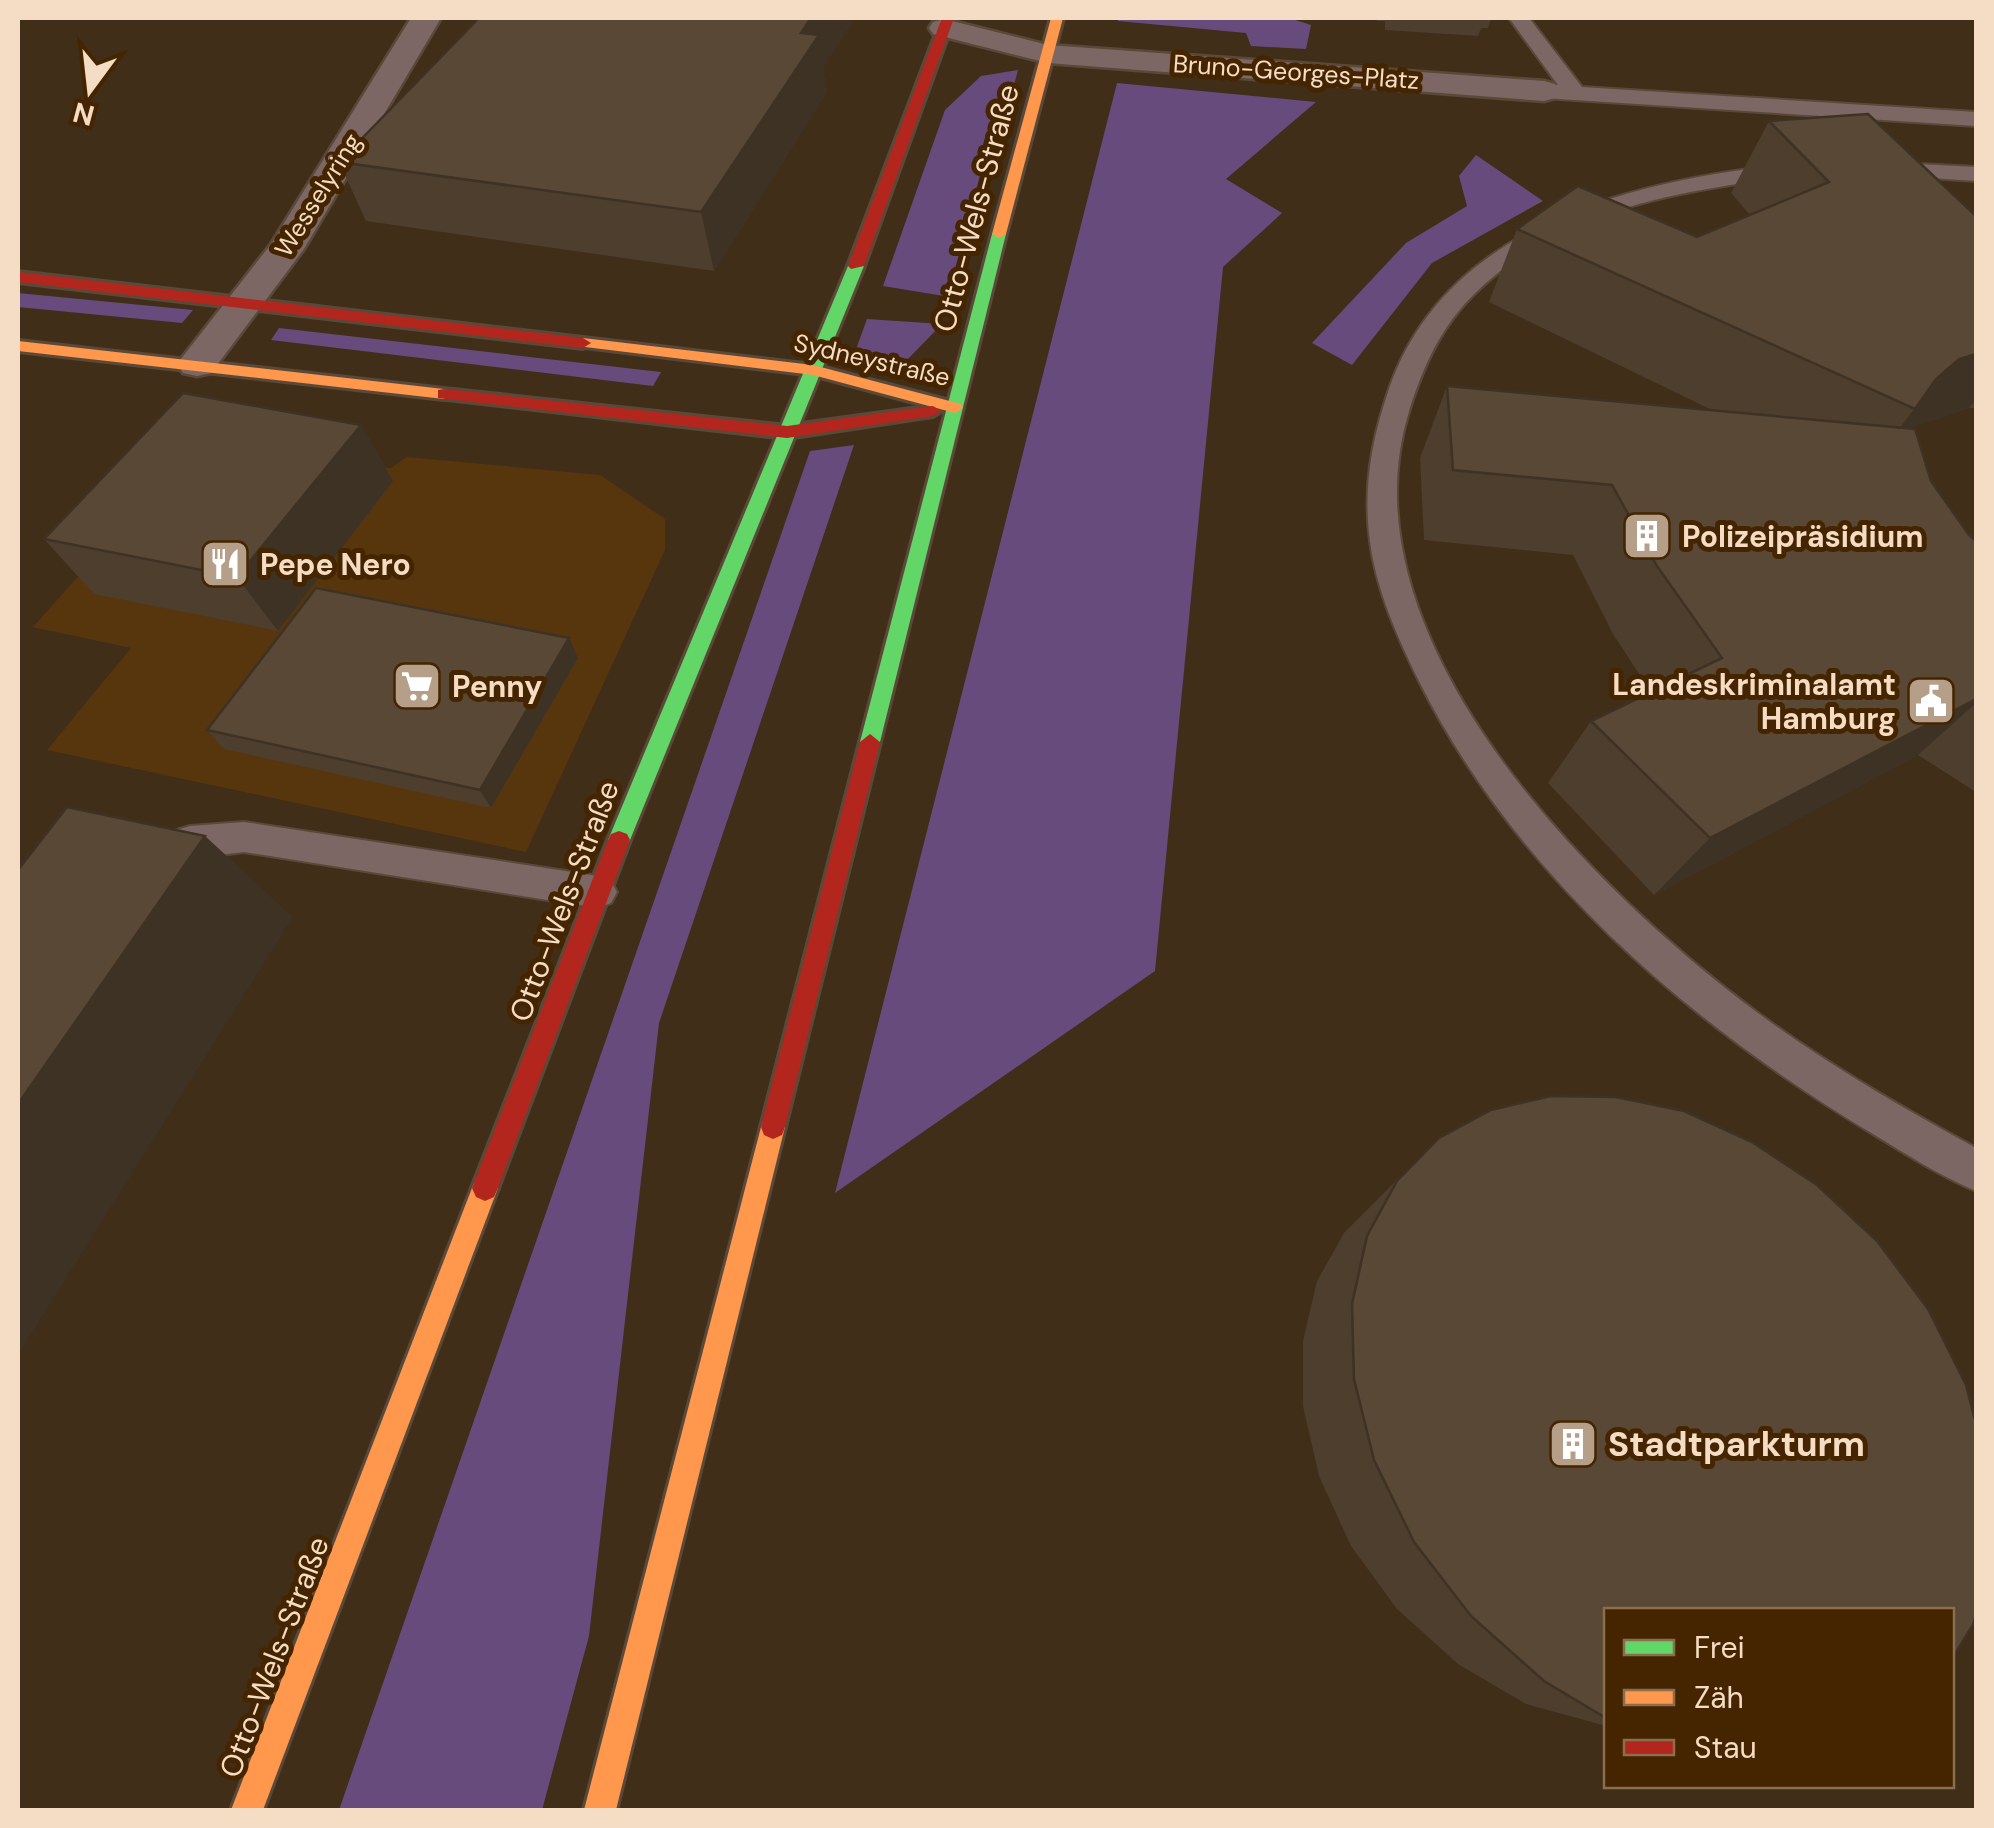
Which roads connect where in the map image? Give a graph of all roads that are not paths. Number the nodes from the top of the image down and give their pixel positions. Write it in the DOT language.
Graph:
graph roads {
  1 [pos="426,18"];
  2 [pos="1057,18"];
  3 [pos="1519,18"];
  4 [pos="946,23"];
  5 [pos="1048,54"];
  6 [pos="928,70"];
  7 [pos="1560,92"];
  8 [pos="1976,119"];
  9 [pos="1976,174"];
  10 [pos="18,277"];
  11 [pos="246,305"];
  12 [pos="18,346"];
  13 [pos="197,364"];
  14 [pos="813,370"];
  15 [pos="956,408"];
  16 [pos="787,432"];
  17 [pos="121,866"];
  18 [pos="598,892"];
  19 [pos="1976,1170"];
  20 [pos="248,1810"];
  21 [pos="600,1810"];
  1 -- 11 [label="street, Wesselyring"];
  2 -- 5 [label="main road, Otto-Wels-Straße"];
  3 -- 7 [label="lane"];
  4 -- 5 [label="street, Bruno-Georges-Platz"];
  4 -- 6 [label="main road, Otto-Wels-Straße"];
  5 -- 6 [label="street, Bruno-Georges-Platz"];
  5 -- 7 [label="street, Bruno-Georges-Platz"];
  5 -- 15 [label="main road, Otto-Wels-Straße"];
  6 -- 14 [label="main road, Otto-Wels-Straße"];
  7 -- 8 [label="lane"];
  9 -- 19 [label="lane"];
  10 -- 11 [label="main road, Sydneystraße"];
  11 -- 13 [label="street, Wesselyring"];
  11 -- 14 [label="main road, Sydneystraße"];
  12 -- 13 [label="main road, Sydneystraße"];
  13 -- 16 [label="main road, Sydneystraße"];
  14 -- 15 [label="main road, Sydneystraße"];
  14 -- 16 [label="main road, Otto-Wels-Straße"];
  15 -- 16 [label="main road, Sydneystraße"];
  15 -- 21 [label="main road, Otto-Wels-Straße"];
  16 -- 18 [label="main road, Otto-Wels-Straße"];
  17 -- 18 [label="lane"];
  18 -- 20 [label="main road, Otto-Wels-Straße"];
}
